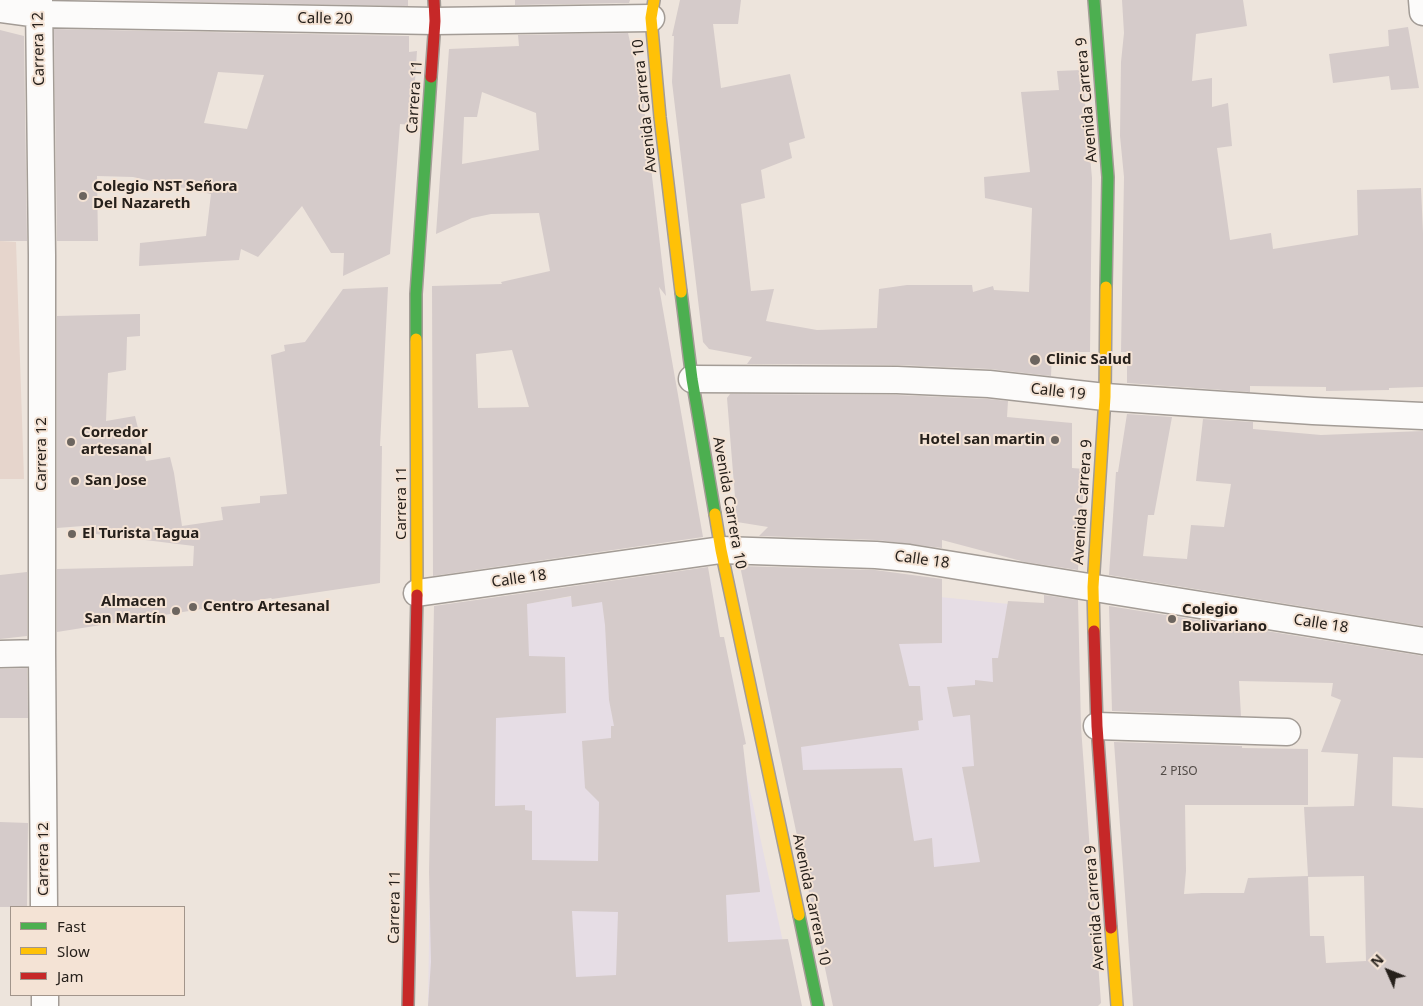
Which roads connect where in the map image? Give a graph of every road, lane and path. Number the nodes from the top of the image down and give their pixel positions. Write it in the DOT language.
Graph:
graph roads {
  1 [pos="1094,0"];
  2 [pos="1422,0"];
  3 [pos="39,7"];
  4 [pos="0,9"];
  5 [pos="652,9"];
  6 [pos="435,10"];
  7 [pos="1423,12"];
  8 [pos="692,379"];
  9 [pos="1105,397"];
  10 [pos="1423,416"];
  11 [pos="721,550"];
  12 [pos="1093,587"];
  13 [pos="417,593"];
  14 [pos="1423,641"];
  15 [pos="42,653"];
  16 [pos="0,654"];
  17 [pos="1097,726"];
  18 [pos="1287,732"];
  19 [pos="44,906"];
  20 [pos="408,1006"];
  21 [pos="818,1006"];
  22 [pos="1117,1006"];
  1 -- 9 [label="street, Avenida Carrera 9"];
  2 -- 7 [label="street"];
  3 -- 4 [label="street, Calle 20"];
  3 -- 6 [label="street, Calle 20"];
  3 -- 15 [label="street, Carrera 12"];
  5 -- 6 [label="street, Calle 20"];
  5 -- 8 [label="street, Avenida Carrera 10"];
  6 -- 13 [label="street, Carrera 11"];
  8 -- 9 [label="street, Calle 19"];
  8 -- 11 [label="street, Avenida Carrera 10"];
  9 -- 10 [label="street, Calle 19"];
  9 -- 12 [label="street, Avenida Carrera 9"];
  11 -- 12 [label="street, Calle 18"];
  11 -- 13 [label="street, Calle 18"];
  11 -- 21 [label="street, Avenida Carrera 10"];
  12 -- 14 [label="street, Calle 18"];
  12 -- 17 [label="street, Avenida Carrera 9"];
  13 -- 20 [label="street, Carrera 11"];
  15 -- 16 [label="street"];
  15 -- 19 [label="street, Carrera 12"];
  17 -- 18 [label="street"];
  17 -- 22 [label="street, Avenida Carrera 9"];
}
